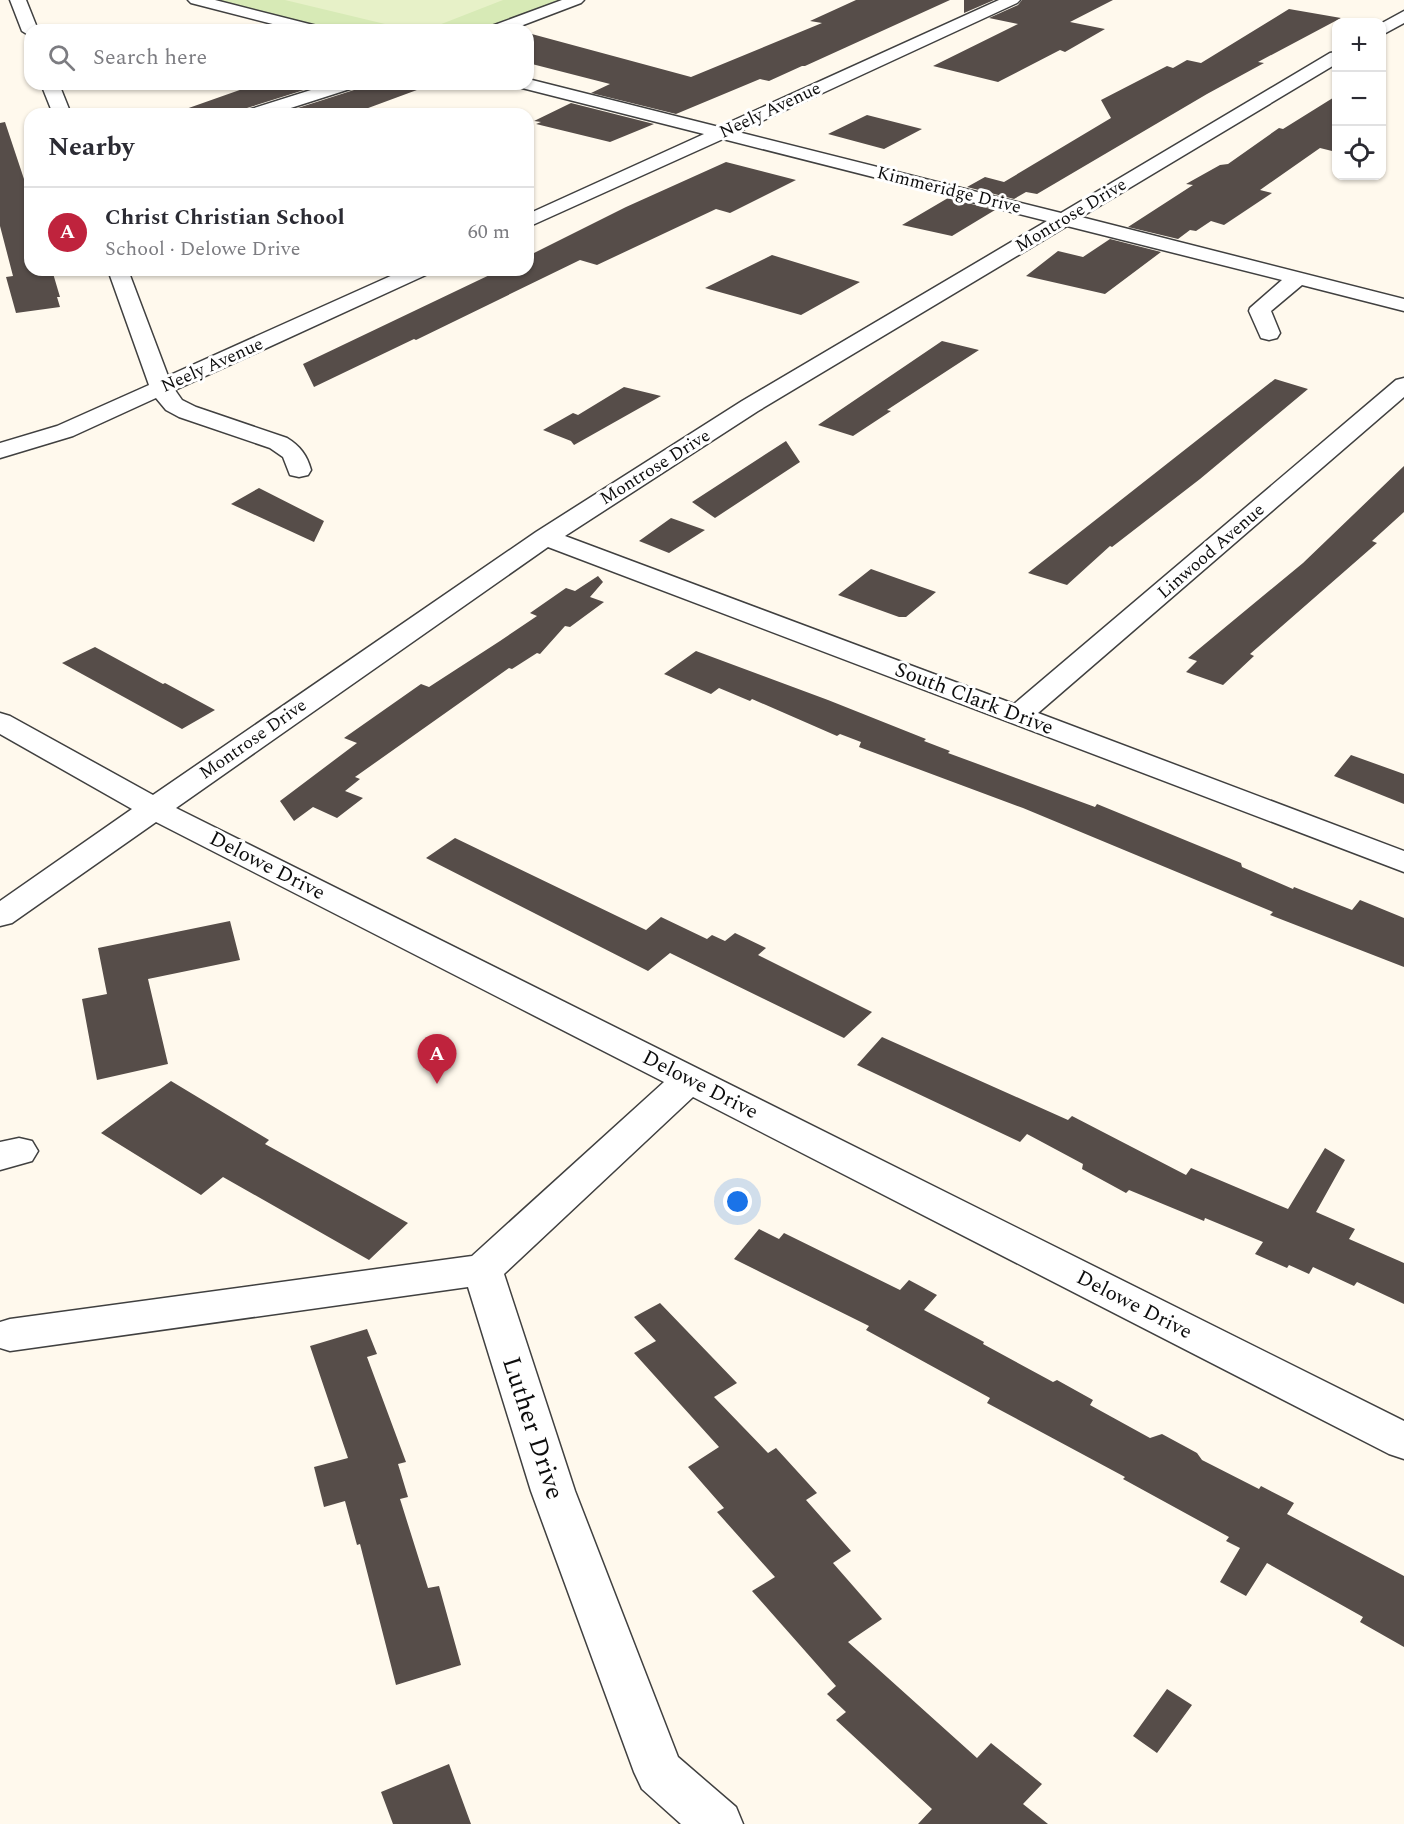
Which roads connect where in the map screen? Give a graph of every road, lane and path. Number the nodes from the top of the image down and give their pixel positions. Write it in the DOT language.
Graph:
graph roads {
  1 [pos="18,0"];
  2 [pos="196,0"];
  3 [pos="576,0"];
  4 [pos="1012,0"];
  5 [pos="1404,16"];
  6 [pos="27,24"];
  7 [pos="291,24"];
  8 [pos="511,24"];
  9 [pos="1386,27"];
  10 [pos="1332,59"];
  11 [pos="534,86"];
  12 [pos="52,90"];
  13 [pos="328,90"];
  14 [pos="60,108"];
  15 [pos="273,108"];
  16 [pos="722,133"];
  17 [pos="534,218"];
  18 [pos="1065,219"];
  19 [pos="120,276"];
  20 [pos="408,276"];
  21 [pos="1298,278"];
  22 [pos="1404,305"];
  23 [pos="1269,333"];
  24 [pos="1404,385"];
  25 [pos="161,389"];
  26 [pos="0,451"];
  27 [pos="299,470"];
  28 [pos="545,537"];
  29 [pos="1018,716"];
  30 [pos="0,723"];
  31 [pos="154,808"];
  32 [pos="1404,862"];
  33 [pos="0,916"];
  34 [pos="689,1080"];
  35 [pos="483,1270"];
  36 [pos="10,1335"];
  37 [pos="1404,1441"];
  38 [pos="718,1824"];
  1 -- 6 [label="street"];
  2 -- 7 [label="street"];
  3 -- 8 [label="street"];
  4 -- 16 [label="street, Neely Avenue"];
  5 -- 9 [label="street"];
  10 -- 18 [label="street, Montrose Drive"];
  11 -- 16 [label="street, Kimmeridge Drive"];
  12 -- 14 [label="street"];
  13 -- 15 [label="street"];
  16 -- 17 [label="street, Neely Avenue"];
  16 -- 18 [label="street, Kimmeridge Drive"];
  18 -- 21 [label="street, Kimmeridge Drive"];
  18 -- 28 [label="street, Montrose Drive"];
  19 -- 25 [label="street"];
  20 -- 25 [label="street, Neely Avenue"];
  21 -- 22 [label="street, Kimmeridge Drive"];
  21 -- 23 [label="street"];
  24 -- 29 [label="street, Linwood Avenue"];
  25 -- 26 [label="street, Neely Avenue"];
  25 -- 27 [label="street"];
  28 -- 29 [label="street, South Clark Drive"];
  28 -- 31 [label="street, Montrose Drive"];
  29 -- 32 [label="street, South Clark Drive"];
  30 -- 31 [label="street, Delowe Drive"];
  31 -- 33 [label="street, Montrose Drive"];
  31 -- 34 [label="street, Delowe Drive"];
  34 -- 35 [label="street"];
  34 -- 37 [label="street, Delowe Drive"];
  35 -- 36 [label="street"];
  35 -- 38 [label="street, Luther Drive"];
}
